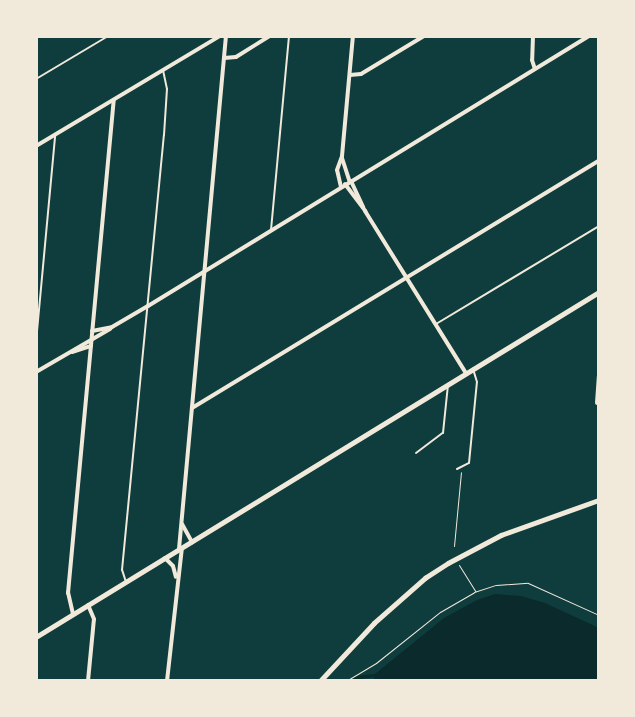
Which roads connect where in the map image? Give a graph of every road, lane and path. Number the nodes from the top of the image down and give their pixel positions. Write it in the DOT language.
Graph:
graph roads {
  1 [pos="108,36"];
  2 [pos="220,36"];
  3 [pos="226,36"];
  4 [pos="270,36"];
  5 [pos="290,36"];
  6 [pos="353,36"];
  7 [pos="424,36"];
  8 [pos="534,36"];
  9 [pos="589,36"];
  10 [pos="224,58"];
  11 [pos="163,69"];
  12 [pos="536,69"];
  13 [pos="350,75"];
  14 [pos="36,80"];
  15 [pos="114,100"];
  16 [pos="55,134"];
  17 [pos="36,146"];
  18 [pos="342,154"];
  19 [pos="599,161"];
  20 [pos="350,181"];
  21 [pos="343,186"];
  22 [pos="365,211"];
  23 [pos="599,226"];
  24 [pos="271,230"];
  25 [pos="205,271"];
  26 [pos="407,278"];
  27 [pos="599,292"];
  28 [pos="148,306"];
  29 [pos="436,324"];
  30 [pos="112,328"];
  31 [pos="92,331"];
  32 [pos="91,340"];
  33 [pos="36,342"];
  34 [pos="90,346"];
  35 [pos="70,352"];
  36 [pos="473,369"];
  37 [pos="36,372"];
  38 [pos="466,373"];
  39 [pos="599,376"];
  40 [pos="448,385"];
  41 [pos="597,402"];
  42 [pos="192,408"];
  43 [pos="416,453"];
  44 [pos="462,467"];
  45 [pos="457,469"];
  46 [pos="599,500"];
  47 [pos="182,524"];
  48 [pos="192,542"];
  49 [pos="454,546"];
  50 [pos="180,549"];
  51 [pos="165,558"];
  52 [pos="458,564"];
  53 [pos="176,581"];
  54 [pos="126,582"];
  55 [pos="475,591"];
  56 [pos="88,605"];
  57 [pos="73,614"];
  58 [pos="599,615"];
  59 [pos="36,637"];
  60 [pos="88,681"];
  61 [pos="167,681"];
  62 [pos="320,681"];
  63 [pos="346,681"];
  1 -- 14 [label="lane"];
  2 -- 11 [label="street"];
  3 -- 10 [label="street"];
  4 -- 10 [label="street"];
  5 -- 24 [label="lane"];
  6 -- 13 [label="street"];
  7 -- 13 [label="street"];
  8 -- 12 [label="street"];
  9 -- 12 [label="street"];
  10 -- 25 [label="street"];
  11 -- 15 [label="street"];
  11 -- 28 [label="lane"];
  12 -- 20 [label="street"];
  13 -- 18 [label="street"];
  15 -- 16 [label="street"];
  15 -- 31 [label="street"];
  16 -- 17 [label="street"];
  16 -- 33 [label="lane"];
  18 -- 20 [label="street"];
  18 -- 21 [label="street"];
  19 -- 26 [label="street"];
  20 -- 21 [label="street"];
  20 -- 22 [label="street"];
  21 -- 22 [label="street"];
  21 -- 24 [label="street"];
  22 -- 26 [label="street"];
  23 -- 29 [label="lane"];
  24 -- 25 [label="street"];
  25 -- 28 [label="street"];
  25 -- 42 [label="street"];
  26 -- 29 [label="street"];
  26 -- 42 [label="street"];
  27 -- 36 [label="street"];
  28 -- 30 [label="street"];
  28 -- 54 [label="lane"];
  29 -- 38 [label="street"];
  30 -- 31 [label="street"];
  30 -- 32 [label="street"];
  31 -- 32 [label="street"];
  32 -- 34 [label="street"];
  32 -- 35 [label="street"];
  34 -- 35 [label="street"];
  34 -- 57 [label="street"];
  35 -- 37 [label="street"];
  36 -- 38 [label="street"];
  36 -- 44 [label="lane"];
  38 -- 40 [label="street"];
  39 -- 41 [label="street"];
  40 -- 43 [label="lane"];
  40 -- 48 [label="street"];
  42 -- 47 [label="street"];
  44 -- 45 [label="lane"];
  44 -- 49 [label="path"];
  46 -- 62 [label="street"];
  47 -- 48 [label="street"];
  47 -- 50 [label="street"];
  48 -- 50 [label="street"];
  50 -- 51 [label="street"];
  50 -- 53 [label="street"];
  51 -- 53 [label="street"];
  51 -- 54 [label="street"];
  52 -- 55 [label="path"];
  53 -- 61 [label="street"];
  54 -- 56 [label="street"];
  55 -- 58 [label="path"];
  55 -- 63 [label="path"];
  56 -- 57 [label="street"];
  56 -- 60 [label="street"];
  57 -- 59 [label="street"];
}
